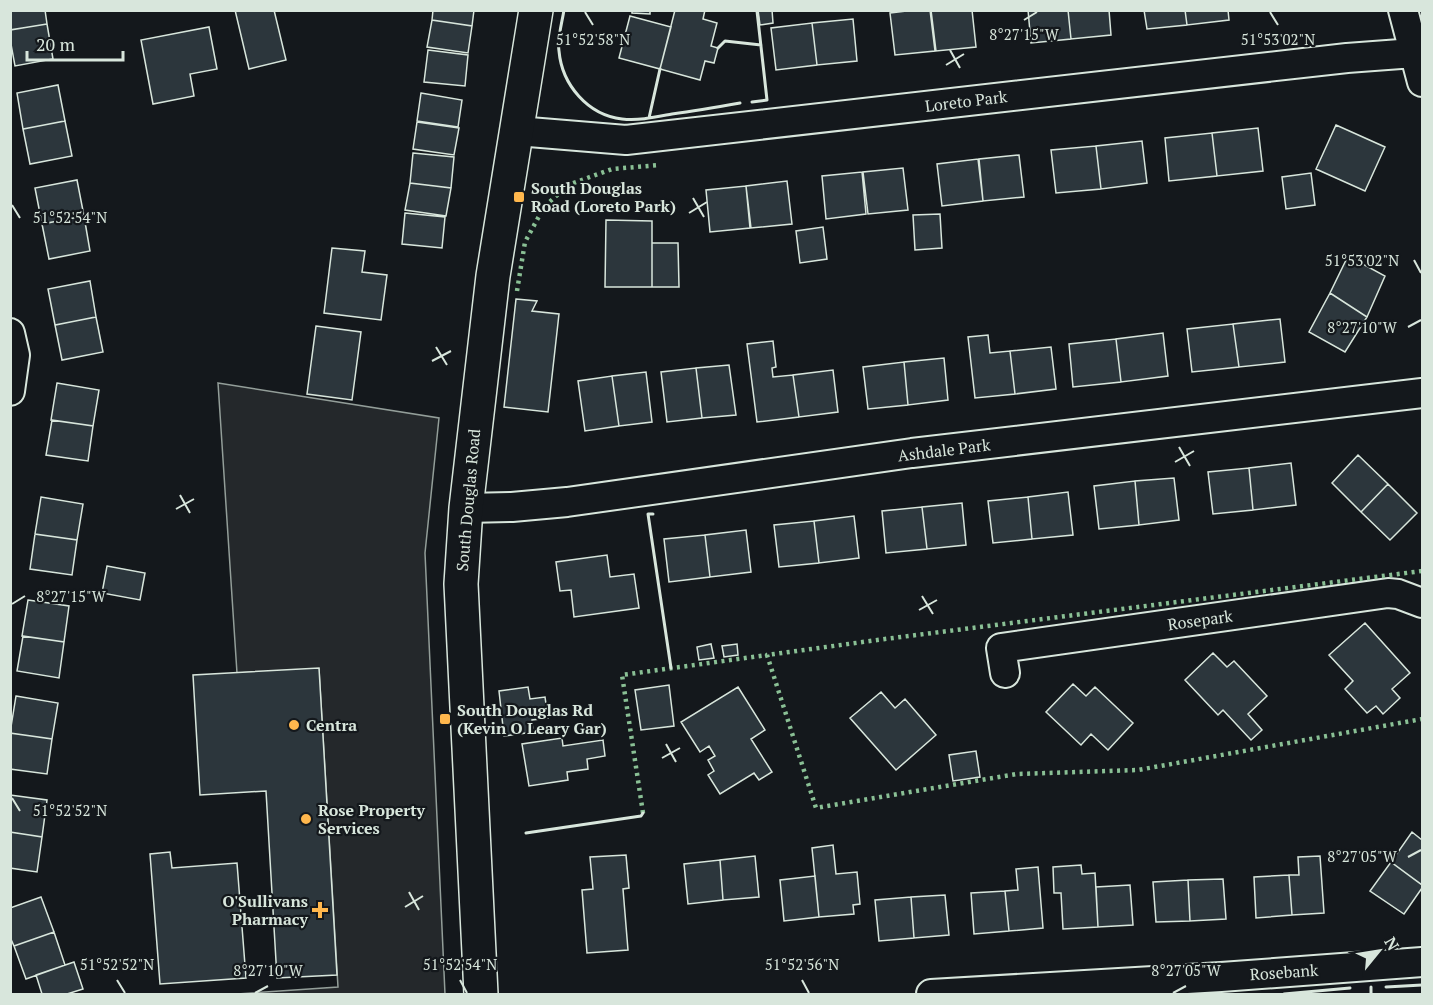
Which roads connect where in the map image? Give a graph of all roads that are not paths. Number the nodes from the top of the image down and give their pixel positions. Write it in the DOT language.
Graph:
graph roads {
  1 [pos="536,10"];
  2 [pos="1402,10"];
  3 [pos="1414,53"];
  4 [pos="1422,82"];
  5 [pos="517,131"];
  6 [pos="10,333"];
  7 [pos="10,391"];
  8 [pos="1422,393"];
  9 [pos="465,508"];
  10 [pos="1422,603"];
  11 [pos="1005,673"];
  12 [pos="1422,962"];
  13 [pos="481,994"];
  14 [pos="931,994"];
  1 -- 5 [label="main road, South Douglas Road"];
  2 -- 3 [label="street"];
  3 -- 4 [label="street"];
  3 -- 5 [label="street, Loreto Park"];
  5 -- 9 [label="main road, South Douglas Road"];
  6 -- 7 [label="street"];
  8 -- 9 [label="street, Ashdale Park"];
  9 -- 13 [label="main road, South Douglas Road"];
  10 -- 11 [label="street, Rosepark"];
  12 -- 14 [label="street, Rosebank"];
}
